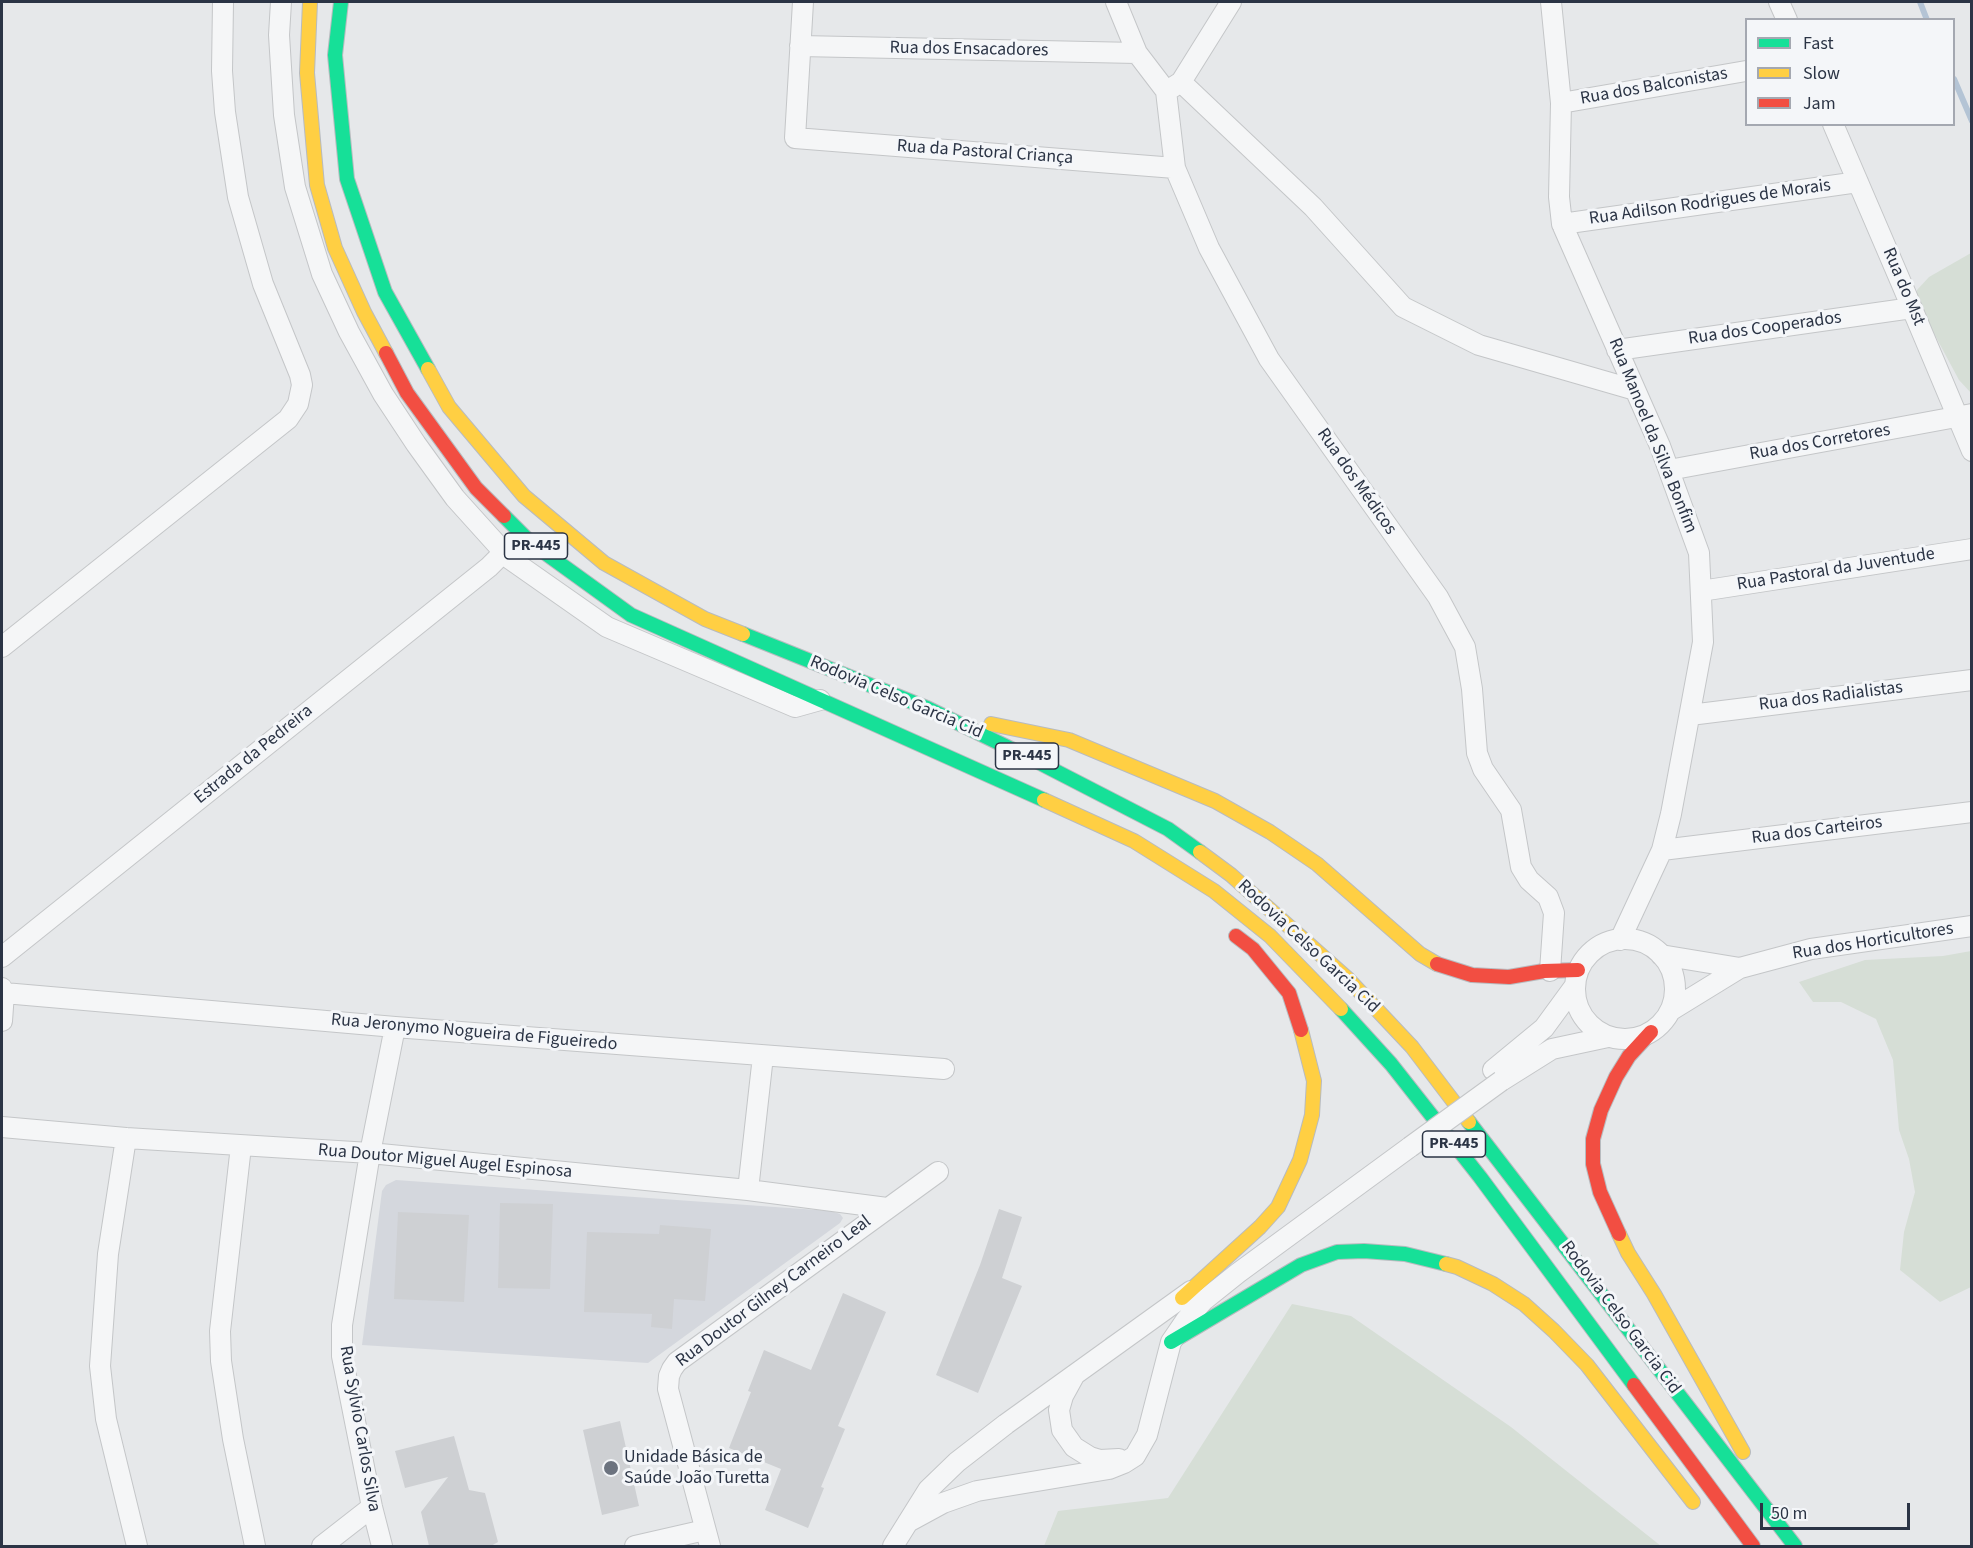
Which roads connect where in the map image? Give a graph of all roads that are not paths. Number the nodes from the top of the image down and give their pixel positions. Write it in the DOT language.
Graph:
graph roads {
  1 [pos="223,2"];
  2 [pos="282,2"];
  3 [pos="310,2"];
  4 [pos="341,2"];
  5 [pos="803,2"];
  6 [pos="1116,2"];
  7 [pos="1231,2"];
  8 [pos="1551,2"];
  9 [pos="1779,2"];
  10 [pos="1785,18"];
  11 [pos="800,46"];
  12 [pos="1137,53"];
  13 [pos="1745,71"];
  14 [pos="1174,87"];
  15 [pos="1561,102"];
  16 [pos="1834,126"];
  17 [pos="1175,168"];
  18 [pos="1858,182"];
  19 [pos="1562,224"];
  20 [pos="1912,308"];
  21 [pos="1617,350"];
  22 [pos="1635,390"];
  23 [pos="1967,414"];
  24 [pos="1971,451"];
  25 [pos="1669,470"];
  26 [pos="1971,549"];
  27 [pos="504,552"];
  28 [pos="1701,591"];
  29 [pos="2,647"];
  30 [pos="1971,680"];
  31 [pos="820,700"];
  32 [pos="927,708"];
  33 [pos="1690,715"];
  34 [pos="1971,812"];
  35 [pos="1083,817"];
  36 [pos="1662,850"];
  37 [pos="1146,865"];
  38 [pos="1971,926"];
  39 [pos="1226,927"];
  40 [pos="1620,940"];
  41 [pos="1661,955"];
  42 [pos="2,957"];
  43 [pos="1740,968"];
  44 [pos="1550,971"];
  45 [pos="1576,979"];
  46 [pos="3,990"];
  47 [pos="1670,1011"];
  48 [pos="2,1021"];
  49 [pos="395,1027"];
  50 [pos="1651,1032"];
  51 [pos="1608,1037"];
  52 [pos="763,1056"];
  53 [pos="944,1069"];
  54 [pos="1497,1076"];
  55 [pos="2,1127"];
  56 [pos="126,1138"];
  57 [pos="1406,1142"];
  58 [pos="241,1146"];
  59 [pos="370,1153"];
  60 [pos="938,1172"];
  61 [pos="748,1190"];
  62 [pos="887,1208"];
  63 [pos="1182,1298"];
  64 [pos="1171,1342"];
  65 [pos="1075,1374"];
  66 [pos="1135,1456"];
  67 [pos="372,1507"];
  68 [pos="1702,1513"];
  69 [pos="908,1522"];
  70 [pos="708,1538"];
  71 [pos="1792,1542"];
  72 [pos="137,1546"];
  73 [pos="255,1546"];
  74 [pos="322,1546"];
  75 [pos="382,1546"];
  76 [pos="635,1546"];
  77 [pos="893,1546"];
  78 [pos="1753,1546"];
  1 -- 29 [label="street"];
  2 -- 27 [label="street"];
  3 -- 31 [label="highway, Rodovia Celso Garcia Cid / PR-445"];
  4 -- 32 [label="highway, Rodovia Celso Garcia Cid / PR-445"];
  5 -- 11 [label="street"];
  6 -- 12 [label="street"];
  7 -- 14 [label="street"];
  8 -- 15 [label="street, Rua Manoel da Silva Bonfim"];
  9 -- 10 [label="street"];
  11 -- 12 [label="street, Rua dos Ensacadores"];
  11 -- 17 [label="street, Rua da Pastoral Criança"];
  12 -- 14 [label="street"];
  13 -- 15 [label="street, Rua dos Balconistas"];
  14 -- 17 [label="street, Rua dos Médicos"];
  14 -- 22 [label="street"];
  15 -- 19 [label="street, Rua Manoel da Silva Bonfim"];
  16 -- 18 [label="street, Rua do Mst"];
  17 -- 44 [label="street, Rua dos Médicos"];
  18 -- 19 [label="street, Rua Adilson Rodrigues de Morais"];
  18 -- 20 [label="street, Rua do Mst"];
  19 -- 21 [label="street, Rua Manoel da Silva Bonfim"];
  20 -- 21 [label="street, Rua dos Cooperados"];
  20 -- 23 [label="street, Rua do Mst"];
  21 -- 22 [label="street, Rua Manoel da Silva Bonfim"];
  22 -- 25 [label="street, Rua Manoel da Silva Bonfim"];
  23 -- 24 [label="street, Rua do Mst"];
  23 -- 25 [label="street, Rua dos Corretores"];
  25 -- 28 [label="street, Rua Manoel da Silva Bonfim"];
  26 -- 28 [label="street, Rua Pastoral da Juventude"];
  27 -- 31 [label="street"];
  27 -- 42 [label="street, Estrada da Pedreira"];
  28 -- 33 [label="street, Rua Manoel da Silva Bonfim"];
  30 -- 33 [label="street, Rua dos Radialistas"];
  31 -- 35 [label="highway, Rodovia Celso Garcia Cid / PR-445"];
  32 -- 44 [label="highway"];
  32 -- 71 [label="highway, Rodovia Celso Garcia Cid / PR-445"];
  33 -- 36 [label="street, Rua Manoel da Silva Bonfim"];
  34 -- 36 [label="street, Rua dos Carteiros"];
  35 -- 37 [label="highway"];
  35 -- 78 [label="highway, Rodovia Celso Garcia Cid / PR-445"];
  36 -- 40 [label="street, Rua Manoel da Silva Bonfim"];
  38 -- 43 [label="street, Rua dos Horticultores"];
  39 -- 63 [label="highway"];
  40 -- 41 [label="street"];
  40 -- 45 [label="street"];
  41 -- 43 [label="street, Rua dos Horticultores"];
  41 -- 47 [label="street"];
  43 -- 47 [label="street, Rua dos Horticultores"];
  44 -- 45 [label="highway"];
  45 -- 51 [label="street"];
  45 -- 54 [label="street"];
  46 -- 48 [label="street"];
  46 -- 49 [label="street, Rua Jeronymo Nogueira de Figueiredo"];
  47 -- 50 [label="street"];
  49 -- 52 [label="street, Rua Jeronymo Nogueira de Figueiredo"];
  49 -- 59 [label="street, Rua Sylvio Carlos Silva"];
  50 -- 51 [label="street"];
  50 -- 71 [label="highway"];
  51 -- 54 [label="street"];
  52 -- 53 [label="street, Rua Jeronymo Nogueira de Figueiredo"];
  52 -- 61 [label="street"];
  54 -- 57 [label="street"];
  55 -- 56 [label="street, Rua Doutor Miguel Augel Espinosa"];
  56 -- 58 [label="street, Rua Doutor Miguel Augel Espinosa"];
  56 -- 72 [label="street"];
  57 -- 63 [label="street"];
  57 -- 64 [label="street"];
  58 -- 59 [label="street, Rua Doutor Miguel Augel Espinosa"];
  58 -- 73 [label="street"];
  59 -- 61 [label="street, Rua Doutor Miguel Augel Espinosa"];
  59 -- 67 [label="street, Rua Sylvio Carlos Silva"];
  60 -- 62 [label="street, Rua Doutor Gilney Carneiro Leal"];
  61 -- 62 [label="street, Rua Doutor Miguel Augel Espinosa"];
  62 -- 70 [label="street, Rua Doutor Gilney Carneiro Leal"];
  63 -- 65 [label="street"];
  64 -- 66 [label="street"];
  64 -- 68 [label="highway"];
  65 -- 66 [label="street"];
  65 -- 69 [label="street"];
  66 -- 69 [label="street"];
  67 -- 74 [label="street"];
  67 -- 75 [label="street, Rua Sylvio Carlos Silva"];
  69 -- 77 [label="street"];
  70 -- 76 [label="street"];
}
